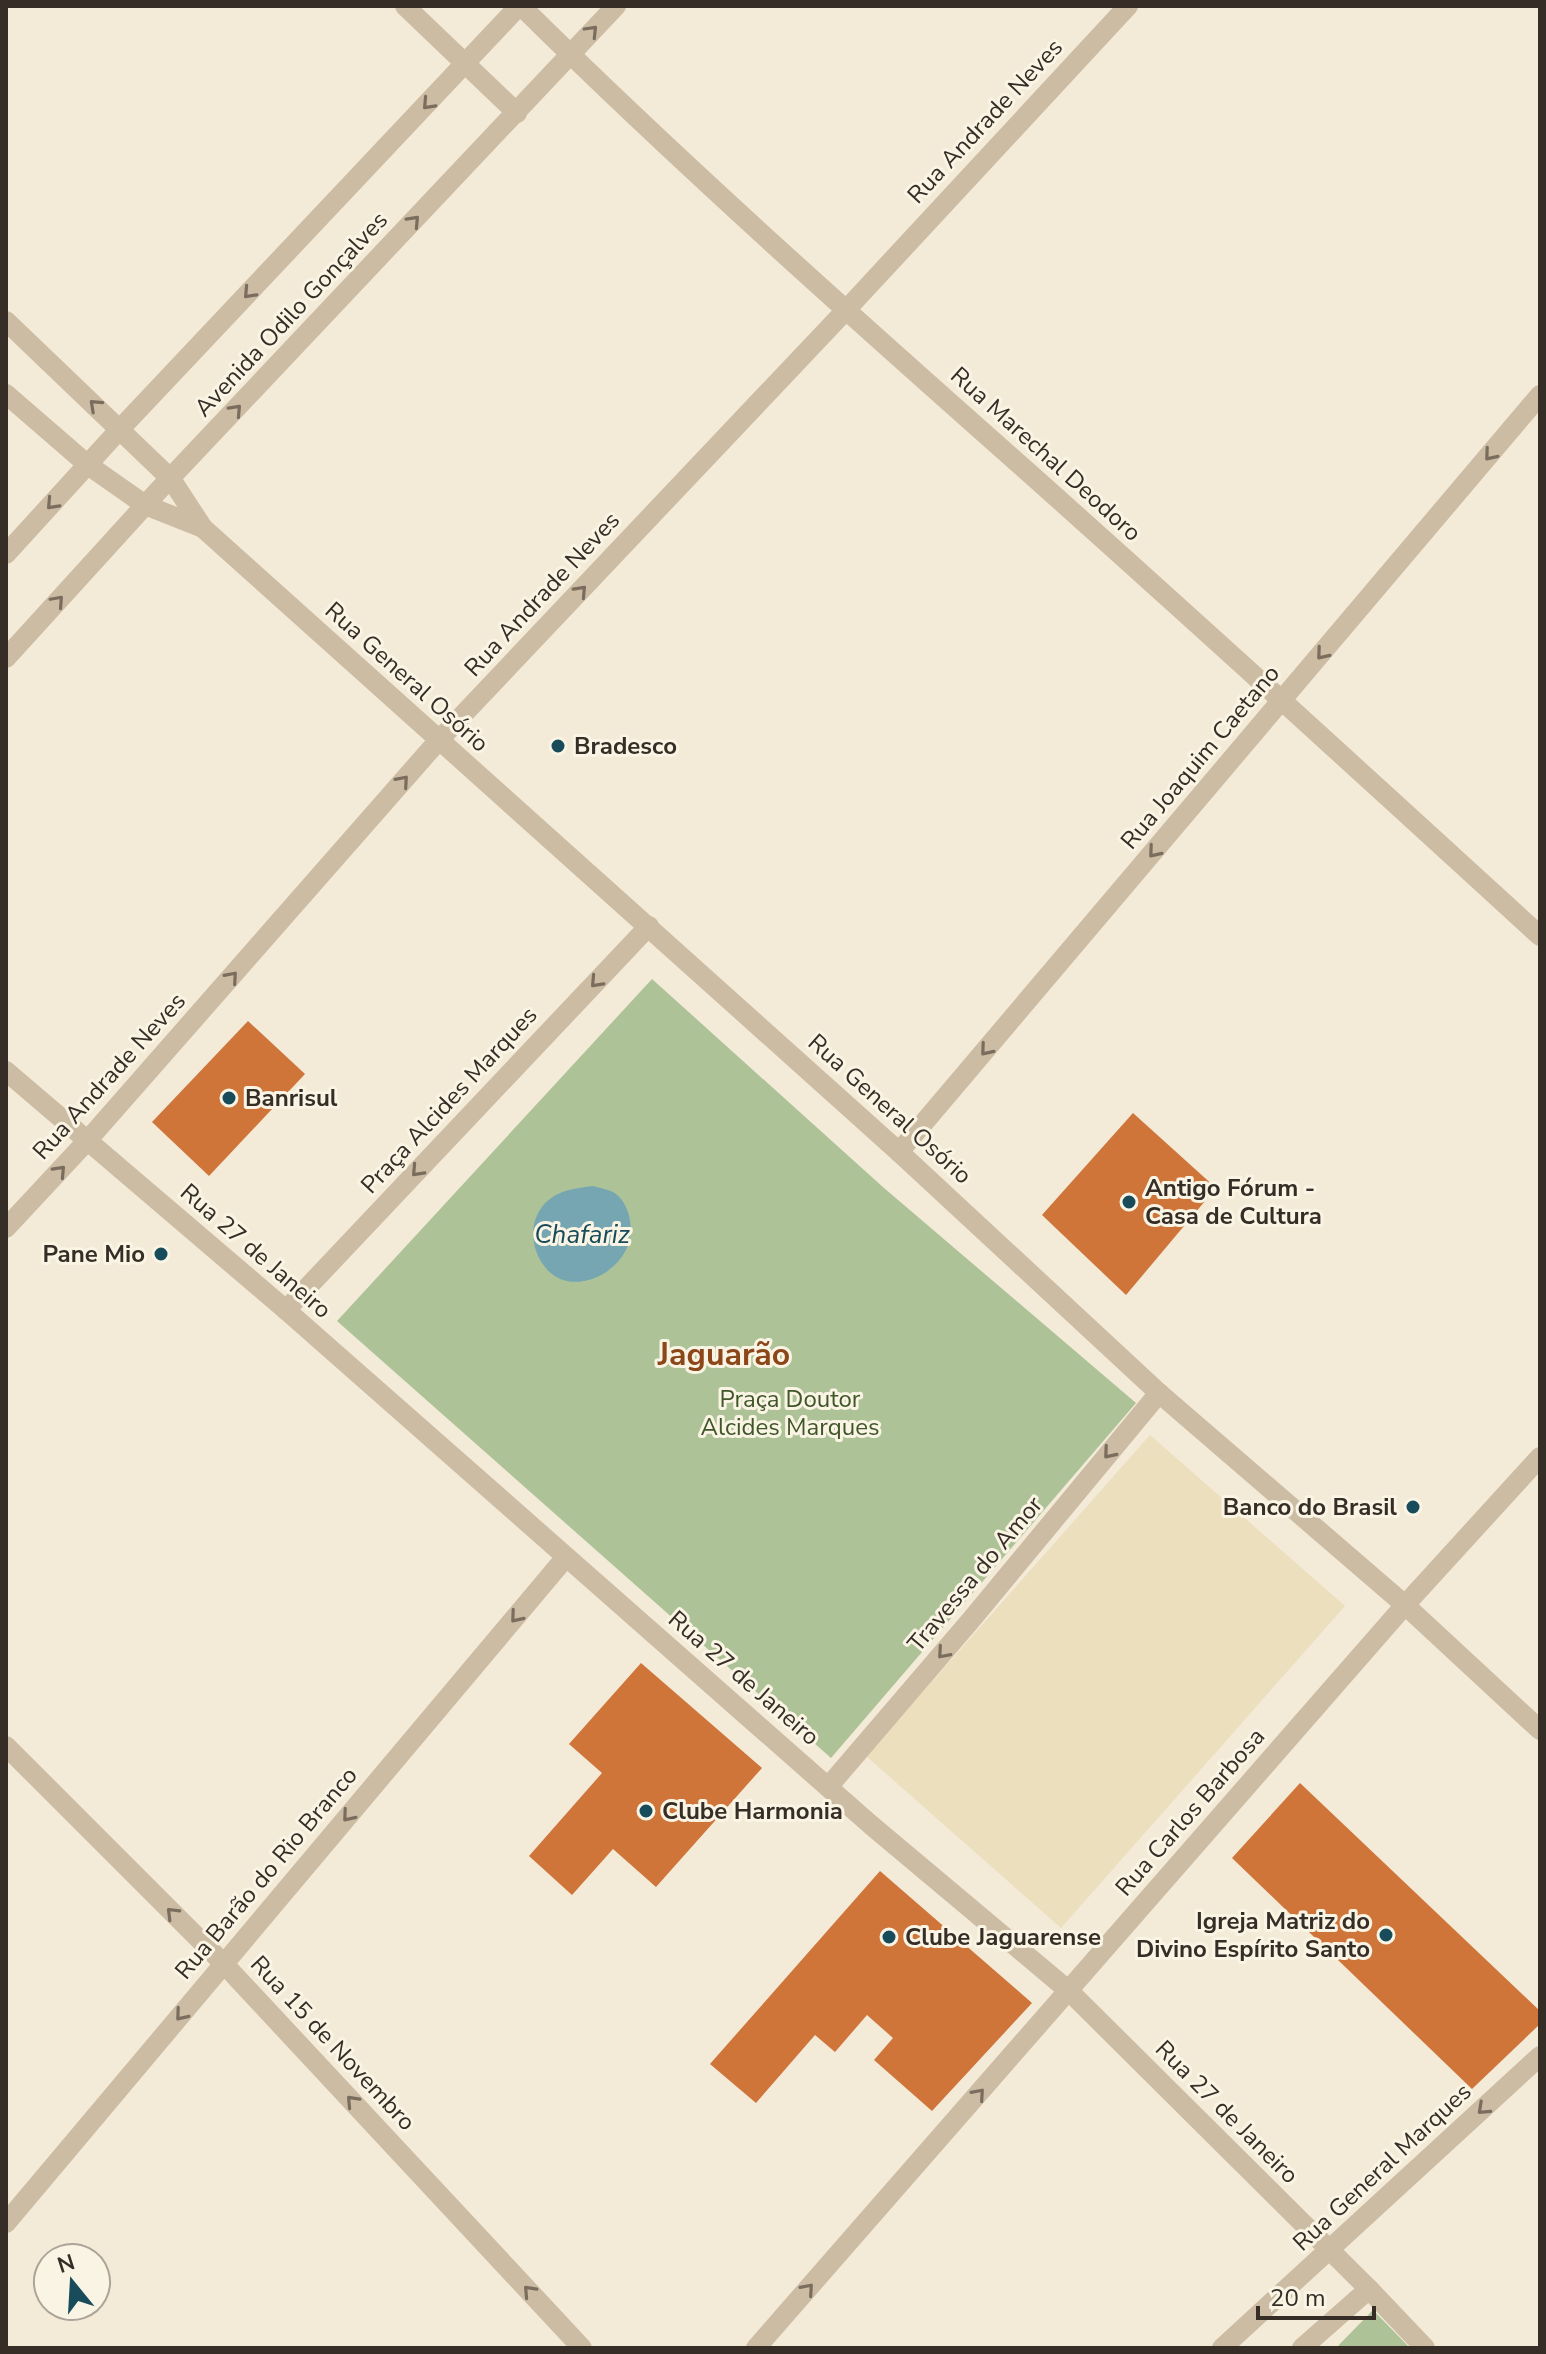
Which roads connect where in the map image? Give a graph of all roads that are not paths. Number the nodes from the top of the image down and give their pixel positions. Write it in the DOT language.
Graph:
graph roads {
  1 [pos="405,6"];
  2 [pos="520,6"];
  3 [pos="616,6"];
  4 [pos="1128,6"];
  5 [pos="570,54"];
  6 [pos="467,63"];
  7 [pos="517,113"];
  8 [pos="846,310"];
  9 [pos="6,321"];
  10 [pos="6,394"];
  11 [pos="1540,395"];
  12 [pos="120,429"];
  13 [pos="88,465"];
  14 [pos="171,479"];
  15 [pos="145,505"];
  16 [pos="203,528"];
  17 [pos="6,554"];
  18 [pos="6,658"];
  19 [pos="1283,700"];
  20 [pos="438,741"];
  21 [pos="649,926"];
  22 [pos="1540,936"];
  23 [pos="6,1071"];
  24 [pos="87,1141"];
  25 [pos="899,1152"];
  26 [pos="6,1228"];
  27 [pos="286,1310"];
  28 [pos="1159,1393"];
  29 [pos="1540,1457"];
  30 [pos="566,1557"];
  31 [pos="1405,1605"];
  32 [pos="1540,1730"];
  33 [pos="6,1746"];
  34 [pos="828,1787"];
  35 [pos="224,1964"];
  36 [pos="1069,1991"];
  37 [pos="1540,2056"];
  38 [pos="6,2223"];
  39 [pos="1330,2251"];
  40 [pos="1369,2289"];
  41 [pos="582,2348"];
  42 [pos="756,2348"];
  43 [pos="1222,2348"];
  44 [pos="1302,2348"];
  45 [pos="1425,2348"];
  1 -- 6 [label="street"];
  2 -- 5 [label="street, Rua Marechal Deodoro"];
  2 -- 6 [label="street, Avenida Odilo Gonçalves"];
  5 -- 3 [label="street, Avenida Odilo Gonçalves, one-way"];
  4 -- 8 [label="street, Rua Andrade Neves"];
  5 -- 7 [label="street, Avenida Odilo Gonçalves"];
  5 -- 8 [label="street, Rua Marechal Deodoro"];
  6 -- 7 [label="street"];
  6 -- 12 [label="street, Avenida Odilo Gonçalves, one-way"];
  14 -- 7 [label="street, Avenida Odilo Gonçalves, one-way"];
  8 -- 19 [label="street, Rua Marechal Deodoro"];
  20 -- 8 [label="street, Rua Andrade Neves, one-way"];
  12 -- 9 [label="street, Rua General Osório, one-way"];
  10 -- 13 [label="street, Rua General Osório"];
  11 -- 19 [label="street, Rua Joaquim Caetano, one-way"];
  12 -- 13 [label="street, Avenida Odilo Gonçalves"];
  12 -- 14 [label="street, Rua General Osório"];
  13 -- 15 [label="street, Rua General Osório"];
  13 -- 17 [label="street, Avenida Odilo Gonçalves, one-way"];
  14 -- 15 [label="street, Avenida Odilo Gonçalves"];
  14 -- 16 [label="street, Rua General Osório"];
  15 -- 16 [label="street, Rua General Osório"];
  18 -- 15 [label="street, Avenida Odilo Gonçalves, one-way"];
  16 -- 20 [label="street, Rua General Osório"];
  19 -- 22 [label="street, Rua Marechal Deodoro"];
  19 -- 25 [label="street, Rua Joaquim Caetano, one-way"];
  20 -- 21 [label="street, Rua General Osório"];
  24 -- 20 [label="street, Rua Andrade Neves, one-way"];
  21 -- 25 [label="street, Rua General Osório"];
  21 -- 27 [label="street, Praça Alcides Marques, one-way"];
  23 -- 24 [label="street, Rua 27 de Janeiro"];
  26 -- 24 [label="street, Rua Andrade Neves, one-way"];
  24 -- 27 [label="street, Rua 27 de Janeiro"];
  25 -- 28 [label="street, Rua General Osório"];
  27 -- 30 [label="street, Rua 27 de Janeiro"];
  28 -- 31 [label="street, Rua General Osório"];
  28 -- 34 [label="street, Travessa do Amor, one-way"];
  29 -- 31 [label="street, Rua Carlos Barbosa"];
  30 -- 34 [label="street, Rua 27 de Janeiro"];
  30 -- 35 [label="street, Rua Barão do Rio Branco, one-way"];
  31 -- 32 [label="street, Rua General Osório"];
  31 -- 36 [label="street, Rua Carlos Barbosa"];
  35 -- 33 [label="street, Rua 15 de Novembro, one-way"];
  34 -- 36 [label="street, Rua 27 de Janeiro"];
  35 -- 38 [label="street, Rua Barão do Rio Branco, one-way"];
  41 -- 35 [label="street, Rua 15 de Novembro, one-way"];
  36 -- 39 [label="street, Rua 27 de Janeiro"];
  42 -- 36 [label="street, Rua Carlos Barbosa, one-way"];
  37 -- 39 [label="street, Rua General Marques, one-way"];
  39 -- 40 [label="street, Rua 27 de Janeiro"];
  39 -- 43 [label="street, Rua General Marques"];
  40 -- 44 [label="street"];
  40 -- 45 [label="street, Rua 27 de Janeiro"];
}
